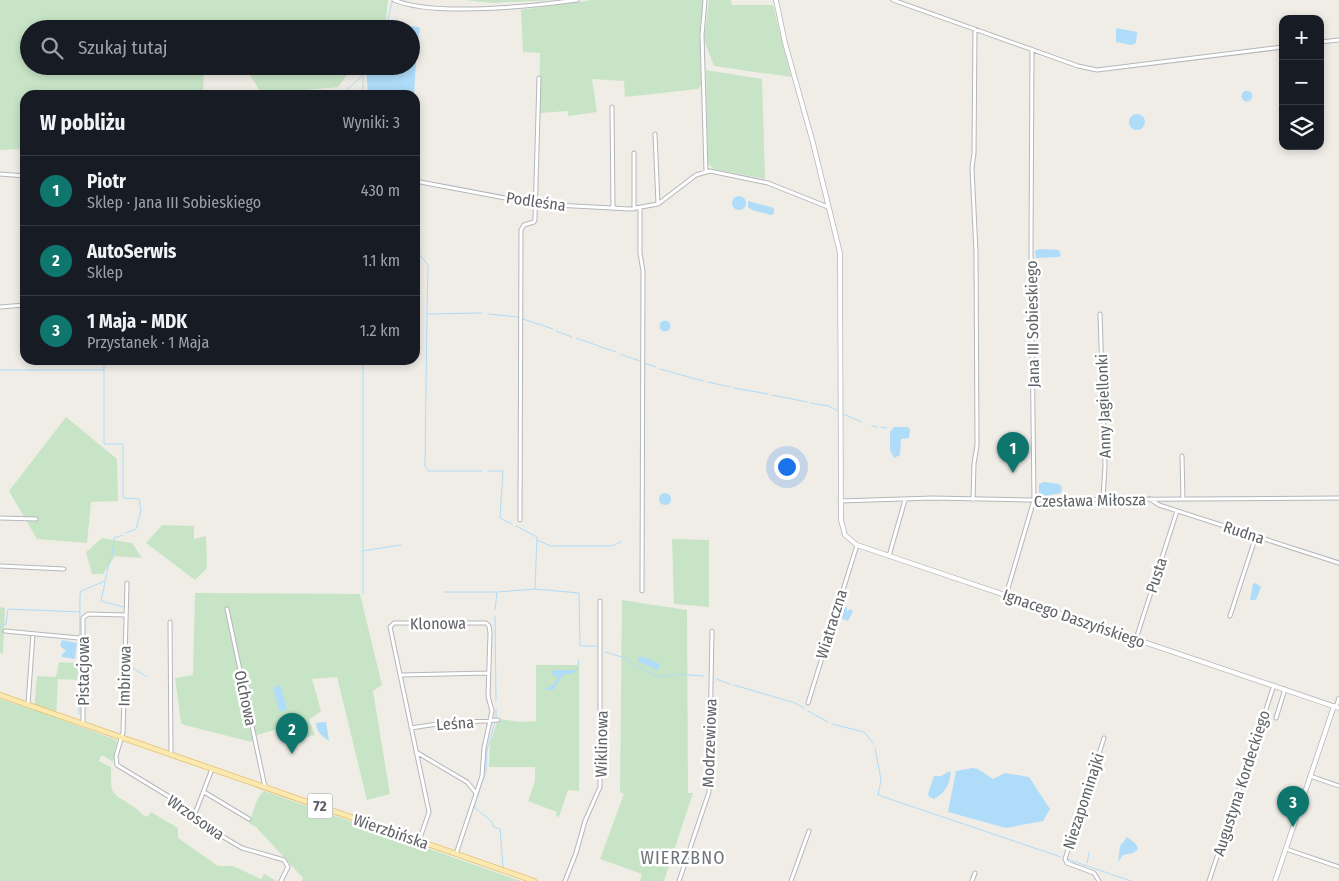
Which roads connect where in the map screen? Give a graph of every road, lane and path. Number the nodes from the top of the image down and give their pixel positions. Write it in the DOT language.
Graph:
graph roads {
  1 [pos="394,0"];
  2 [pos="578,0"];
  3 [pos="705,0"];
  4 [pos="776,0"];
  5 [pos="893,0"];
  6 [pos="974,29"];
  7 [pos="1339,40"];
  8 [pos="1324,42"];
  9 [pos="1279,48"];
  10 [pos="1032,49"];
  11 [pos="538,78"];
  12 [pos="612,107"];
  13 [pos="655,134"];
  14 [pos="634,154"];
  15 [pos="706,171"];
  16 [pos="0,174"];
  17 [pos="20,176"];
  18 [pos="420,183"];
  19 [pos="537,204"];
  20 [pos="658,204"];
  21 [pos="828,207"];
  22 [pos="640,208"];
  23 [pos="613,209"];
  24 [pos="634,209"];
  25 [pos="20,305"];
  26 [pos="0,307"];
  27 [pos="1100,314"];
  28 [pos="1182,456"];
  29 [pos="1103,498"];
  30 [pos="1339,498"];
  31 [pos="1150,499"];
  32 [pos="1183,499"];
  33 [pos="905,500"];
  34 [pos="973,500"];
  35 [pos="1034,500"];
  36 [pos="840,501"];
  37 [pos="1177,511"];
  38 [pos="0,518"];
  39 [pos="36,519"];
  40 [pos="520,520"];
  41 [pos="1256,536"];
  42 [pos="858,545"];
  43 [pos="889,556"];
  44 [pos="1339,563"];
  45 [pos="0,566"];
  46 [pos="64,569"];
  47 [pos="127,583"];
  48 [pos="642,590"];
  49 [pos="1006,595"];
  50 [pos="600,601"];
  51 [pos="227,609"];
  52 [pos="125,614"];
  53 [pos="1230,616"];
  54 [pos="170,622"];
  55 [pos="5,631"];
  56 [pos="712,631"];
  57 [pos="33,634"];
  58 [pos="79,638"];
  59 [pos="1136,639"];
  60 [pos="488,673"];
  61 [pos="401,675"];
  62 [pos="1274,685"];
  63 [pos="1285,689"];
  64 [pos="0,695"];
  65 [pos="1339,698"];
  66 [pos="808,703"];
  67 [pos="28,704"];
  68 [pos="1336,707"];
  69 [pos="1276,718"];
  70 [pos="498,720"];
  71 [pos="490,722"];
  72 [pos="83,724"];
  73 [pos="412,728"];
  74 [pos="122,737"];
  75 [pos="1104,738"];
  76 [pos="416,752"];
  77 [pos="171,754"];
  78 [pos="212,769"];
  79 [pos="1310,776"];
  80 [pos="1338,786"];
  81 [pos="265,787"];
  82 [pos="204,792"];
  83 [pos="476,792"];
  84 [pos="193,819"];
  85 [pos="249,819"];
  86 [pos="809,831"];
  87 [pos="419,841"];
  88 [pos="1286,849"];
  89 [pos="456,854"];
  90 [pos="1339,866"];
  91 [pos="975,873"];
  92 [pos="281,881"];
  93 [pos="534,881"];
  94 [pos="564,881"];
  95 [pos="679,881"];
  96 [pos="792,881"];
  97 [pos="972,881"];
  98 [pos="1099,881"];
  99 [pos="1209,881"];
  100 [pos="1275,881"];
  1 -- 2 [label="street"];
  3 -- 15 [label="street"];
  4 -- 21 [label="street, Ignacego Daszyńskiego"];
  5 -- 6 [label="street"];
  6 -- 10 [label="street"];
  6 -- 34 [label="street"];
  7 -- 8 [label="street"];
  9 -- 10 [label="street"];
  10 -- 35 [label="street, Jana III Sobieskiego"];
  11 -- 19 [label="street"];
  12 -- 23 [label="street"];
  13 -- 20 [label="street"];
  14 -- 24 [label="street"];
  15 -- 20 [label="street, Podleśna"];
  15 -- 21 [label="street"];
  16 -- 17 [label="street"];
  18 -- 19 [label="street, Podleśna"];
  19 -- 23 [label="street, Podleśna"];
  19 -- 40 [label="street"];
  20 -- 22 [label="street, Podleśna"];
  21 -- 36 [label="street, Ignacego Daszyńskiego"];
  22 -- 24 [label="street, Podleśna"];
  22 -- 48 [label="street"];
  23 -- 24 [label="street, Podleśna"];
  25 -- 26 [label="street"];
  27 -- 29 [label="street, Anny Jagiellonki"];
  28 -- 32 [label="street"];
  29 -- 31 [label="street, Czesława Miłosza"];
  29 -- 35 [label="street, Czesława Miłosza"];
  30 -- 32 [label="street, Czesława Miłosza"];
  31 -- 32 [label="street, Czesława Miłosza"];
  31 -- 37 [label="street, Rudna"];
  33 -- 34 [label="street, Czesława Miłosza"];
  33 -- 36 [label="street, Czesława Miłosza"];
  33 -- 43 [label="street"];
  34 -- 35 [label="street, Czesława Miłosza"];
  35 -- 49 [label="street, Jana III Sobieskiego"];
  36 -- 42 [label="street, Ignacego Daszyńskiego"];
  37 -- 41 [label="street, Rudna"];
  37 -- 59 [label="street, Pusta"];
  38 -- 39 [label="street"];
  41 -- 44 [label="street, Rudna"];
  41 -- 53 [label="street"];
  42 -- 43 [label="street, Ignacego Daszyńskiego"];
  42 -- 66 [label="street, Wiatraczna"];
  43 -- 49 [label="street, Ignacego Daszyńskiego"];
  45 -- 46 [label="street"];
  47 -- 52 [label="street, Imbirowa"];
  49 -- 59 [label="street, Ignacego Daszyńskiego"];
  50 -- 94 [label="street, Wiklinowa"];
  51 -- 81 [label="street, Olchowa"];
  52 -- 72 [label="street, Pistacjowa"];
  52 -- 74 [label="street, Imbirowa"];
  54 -- 77 [label="street"];
  55 -- 57 [label="street"];
  56 -- 95 [label="street, Modrzewiowa"];
  57 -- 58 [label="street"];
  57 -- 67 [label="street"];
  59 -- 62 [label="street, Ignacego Daszyńskiego"];
  60 -- 61 [label="street"];
  60 -- 61 [label="street, Klonowa"];
  60 -- 71 [label="street, Klonowa"];
  61 -- 73 [label="street, Klonowa"];
  62 -- 63 [label="street, Ignacego Daszyńskiego"];
  62 -- 99 [label="street, Augustyna Kordeckiego"];
  63 -- 68 [label="street, Ignacego Daszyńskiego"];
  63 -- 69 [label="street"];
  64 -- 67 [label="main road, 72"];
  65 -- 68 [label="street"];
  67 -- 72 [label="main road, 72"];
  68 -- 79 [label="street"];
  70 -- 71 [label="street, Leśna"];
  71 -- 73 [label="street, Leśna"];
  71 -- 83 [label="street, Klonowa"];
  72 -- 74 [label="main road, Wierzbińska / 72"];
  73 -- 76 [label="street, Klonowa"];
  74 -- 77 [label="main road, Wierzbińska / 72"];
  74 -- 84 [label="street, Wrzosowa"];
  75 -- 98 [label="street, Niezapominajki"];
  76 -- 83 [label="street"];
  76 -- 87 [label="street, Klonowa"];
  77 -- 78 [label="main road, Wierzbińska / 72"];
  78 -- 81 [label="main road, Wierzbińska / 72"];
  78 -- 82 [label="street"];
  79 -- 80 [label="street"];
  79 -- 88 [label="street"];
  81 -- 87 [label="main road, Wierzbińska / 72"];
  82 -- 84 [label="street"];
  82 -- 85 [label="street"];
  83 -- 89 [label="street, Klonowa"];
  84 -- 92 [label="street, Wrzosowa"];
  86 -- 96 [label="street"];
  87 -- 89 [label="main road, Wierzbińska / 72"];
  88 -- 90 [label="street"];
  88 -- 100 [label="street"];
  89 -- 93 [label="main road, Wierzbińska / 72"];
  91 -- 97 [label="street"];
}
